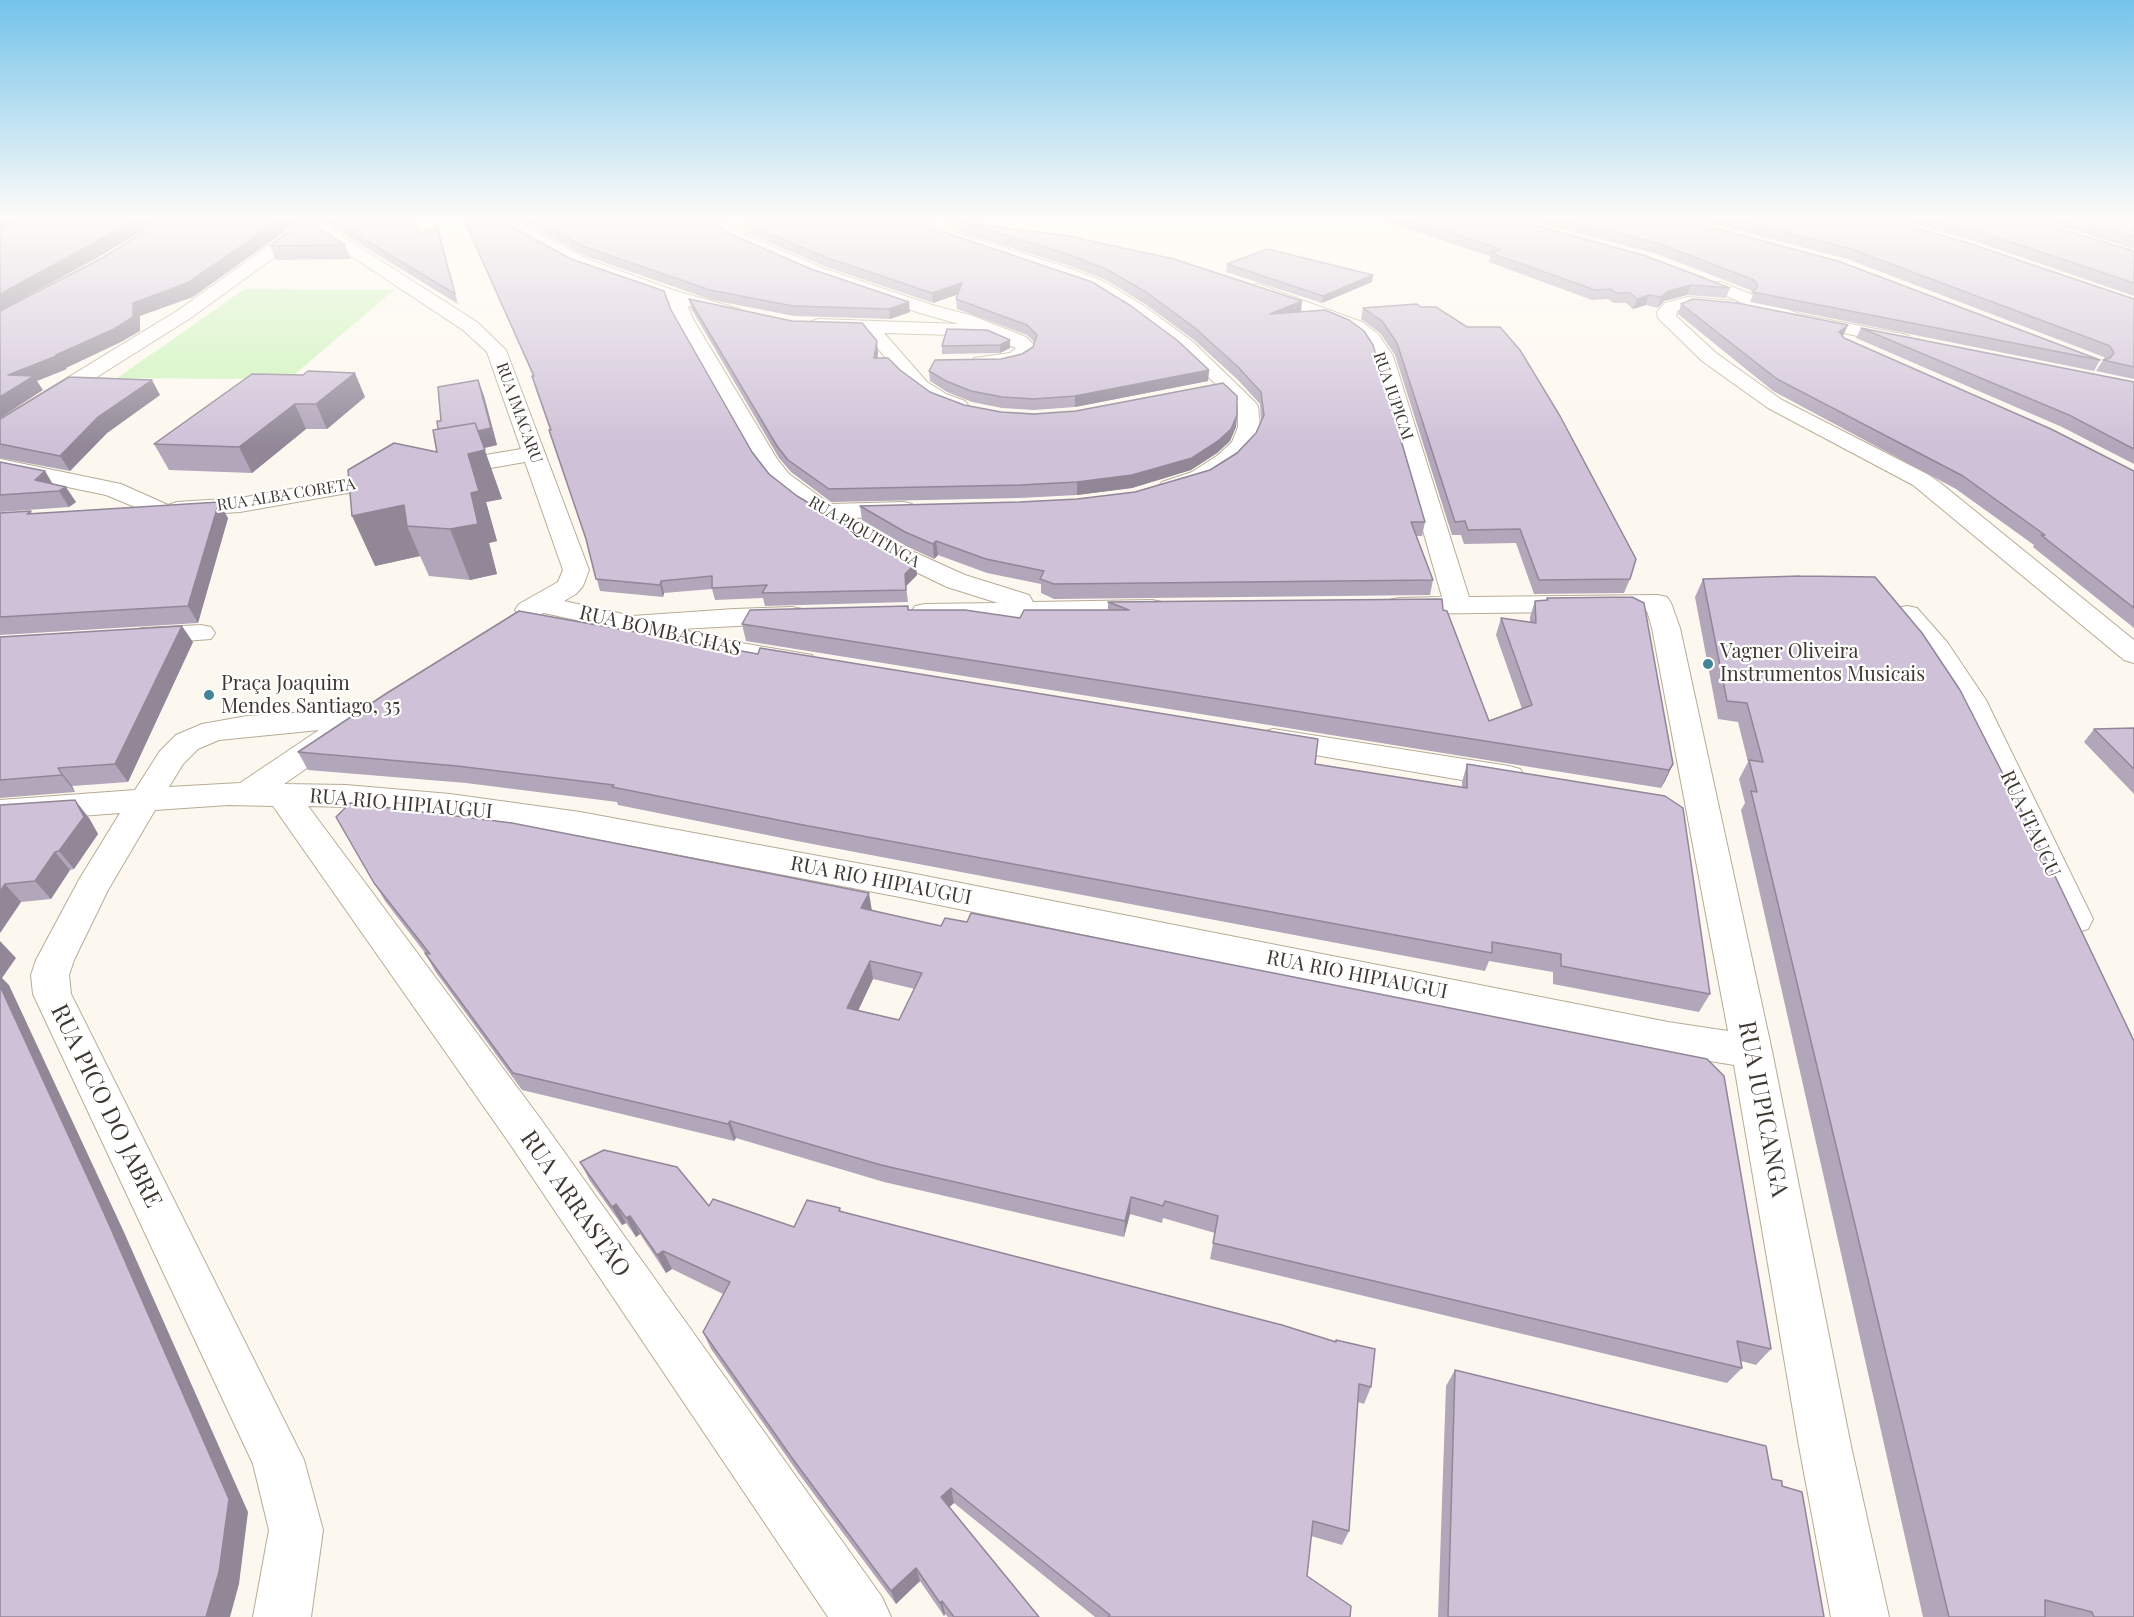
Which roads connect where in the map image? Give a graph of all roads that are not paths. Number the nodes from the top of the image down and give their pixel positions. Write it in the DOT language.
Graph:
graph roads {
  1 [pos="211,295"];
  2 [pos="424,295"];
  3 [pos="672,295"];
  4 [pos="886,295"];
  5 [pos="1114,295"];
  6 [pos="1274,295"];
  7 [pos="1741,295"];
  8 [pos="676,297"];
  9 [pos="926,309"];
  10 [pos="748,316"];
  11 [pos="1787,316"];
  12 [pos="806,325"];
  13 [pos="869,327"];
  14 [pos="916,327"];
  15 [pos="991,330"];
  16 [pos="1926,344"];
  17 [pos="1863,350"];
  18 [pos="968,362"];
  19 [pos="902,363"];
  20 [pos="923,363"];
  21 [pos="975,411"];
  22 [pos="0,428"];
  23 [pos="534,454"];
  24 [pos="0,466"];
  25 [pos="1156,492"];
  26 [pos="930,508"];
  27 [pos="825,511"];
  28 [pos="540,604"];
  29 [pos="1458,605"];
  30 [pos="1376,606"];
  31 [pos="1177,608"];
  32 [pos="1048,609"];
  33 [pos="897,613"];
  34 [pos="1907,614"];
  35 [pos="816,615"];
  36 [pos="632,624"];
  37 [pos="504,625"];
  38 [pos="201,633"];
  39 [pos="118,638"];
  40 [pos="2134,654"];
  41 [pos="831,666"];
  42 [pos="1242,734"];
  43 [pos="1538,781"];
  44 [pos="265,794"];
  45 [pos="143,800"];
  46 [pos="0,811"];
  47 [pos="2089,950"];
  48 [pos="1752,1052"];
  49 [pos="282,1617"];
  50 [pos="862,1617"];
  51 [pos="1860,1617"];
  1 -- 22 [label="street"];
  2 -- 23 [label="street, RUA IMACARU"];
  3 -- 8 [label="street"];
  4 -- 9 [label="street"];
  5 -- 25 [label="street"];
  6 -- 29 [label="street, RUA IUPICAI"];
  7 -- 11 [label="street"];
  8 -- 10 [label="street"];
  8 -- 27 [label="street, RUA PIQUITINGA"];
  9 -- 14 [label="street"];
  9 -- 15 [label="street"];
  11 -- 16 [label="street"];
  11 -- 17 [label="street"];
  11 -- 40 [label="street"];
  12 -- 13 [label="street"];
  13 -- 14 [label="street"];
  13 -- 19 [label="street"];
  14 -- 15 [label="street"];
  15 -- 18 [label="street"];
  19 -- 20 [label="street"];
  19 -- 21 [label="street"];
  23 -- 24 [label="street, RUA ALBA CORETA"];
  23 -- 28 [label="street, RUA IMACARU"];
  26 -- 27 [label="street"];
  27 -- 32 [label="street, RUA PIQUITINGA"];
  28 -- 36 [label="street, RUA BOMBACHAS"];
  28 -- 37 [label="street, RUA IMACARU"];
  29 -- 30 [label="street"];
  29 -- 48 [label="street, RUA IUPICANGA"];
  31 -- 32 [label="street"];
  32 -- 33 [label="street"];
  34 -- 47 [label="street, RUA ITAUCU"];
  35 -- 36 [label="street"];
  36 -- 41 [label="street, RUA BOMBACHAS"];
  38 -- 39 [label="street"];
  42 -- 43 [label="street"];
  44 -- 45 [label="street, RUA RIO HIPIAUGUI"];
  44 -- 45 [label="street, RUA PICO DO JABRE"];
  44 -- 48 [label="street, RUA RIO HIPIAUGUI"];
  44 -- 50 [label="street, RUA ARRASTÃO"];
  45 -- 46 [label="street, RUA RIO HIPIAUGUI"];
  45 -- 49 [label="street, RUA PICO DO JABRE"];
  48 -- 51 [label="street, RUA IUPICANGA"];
}
